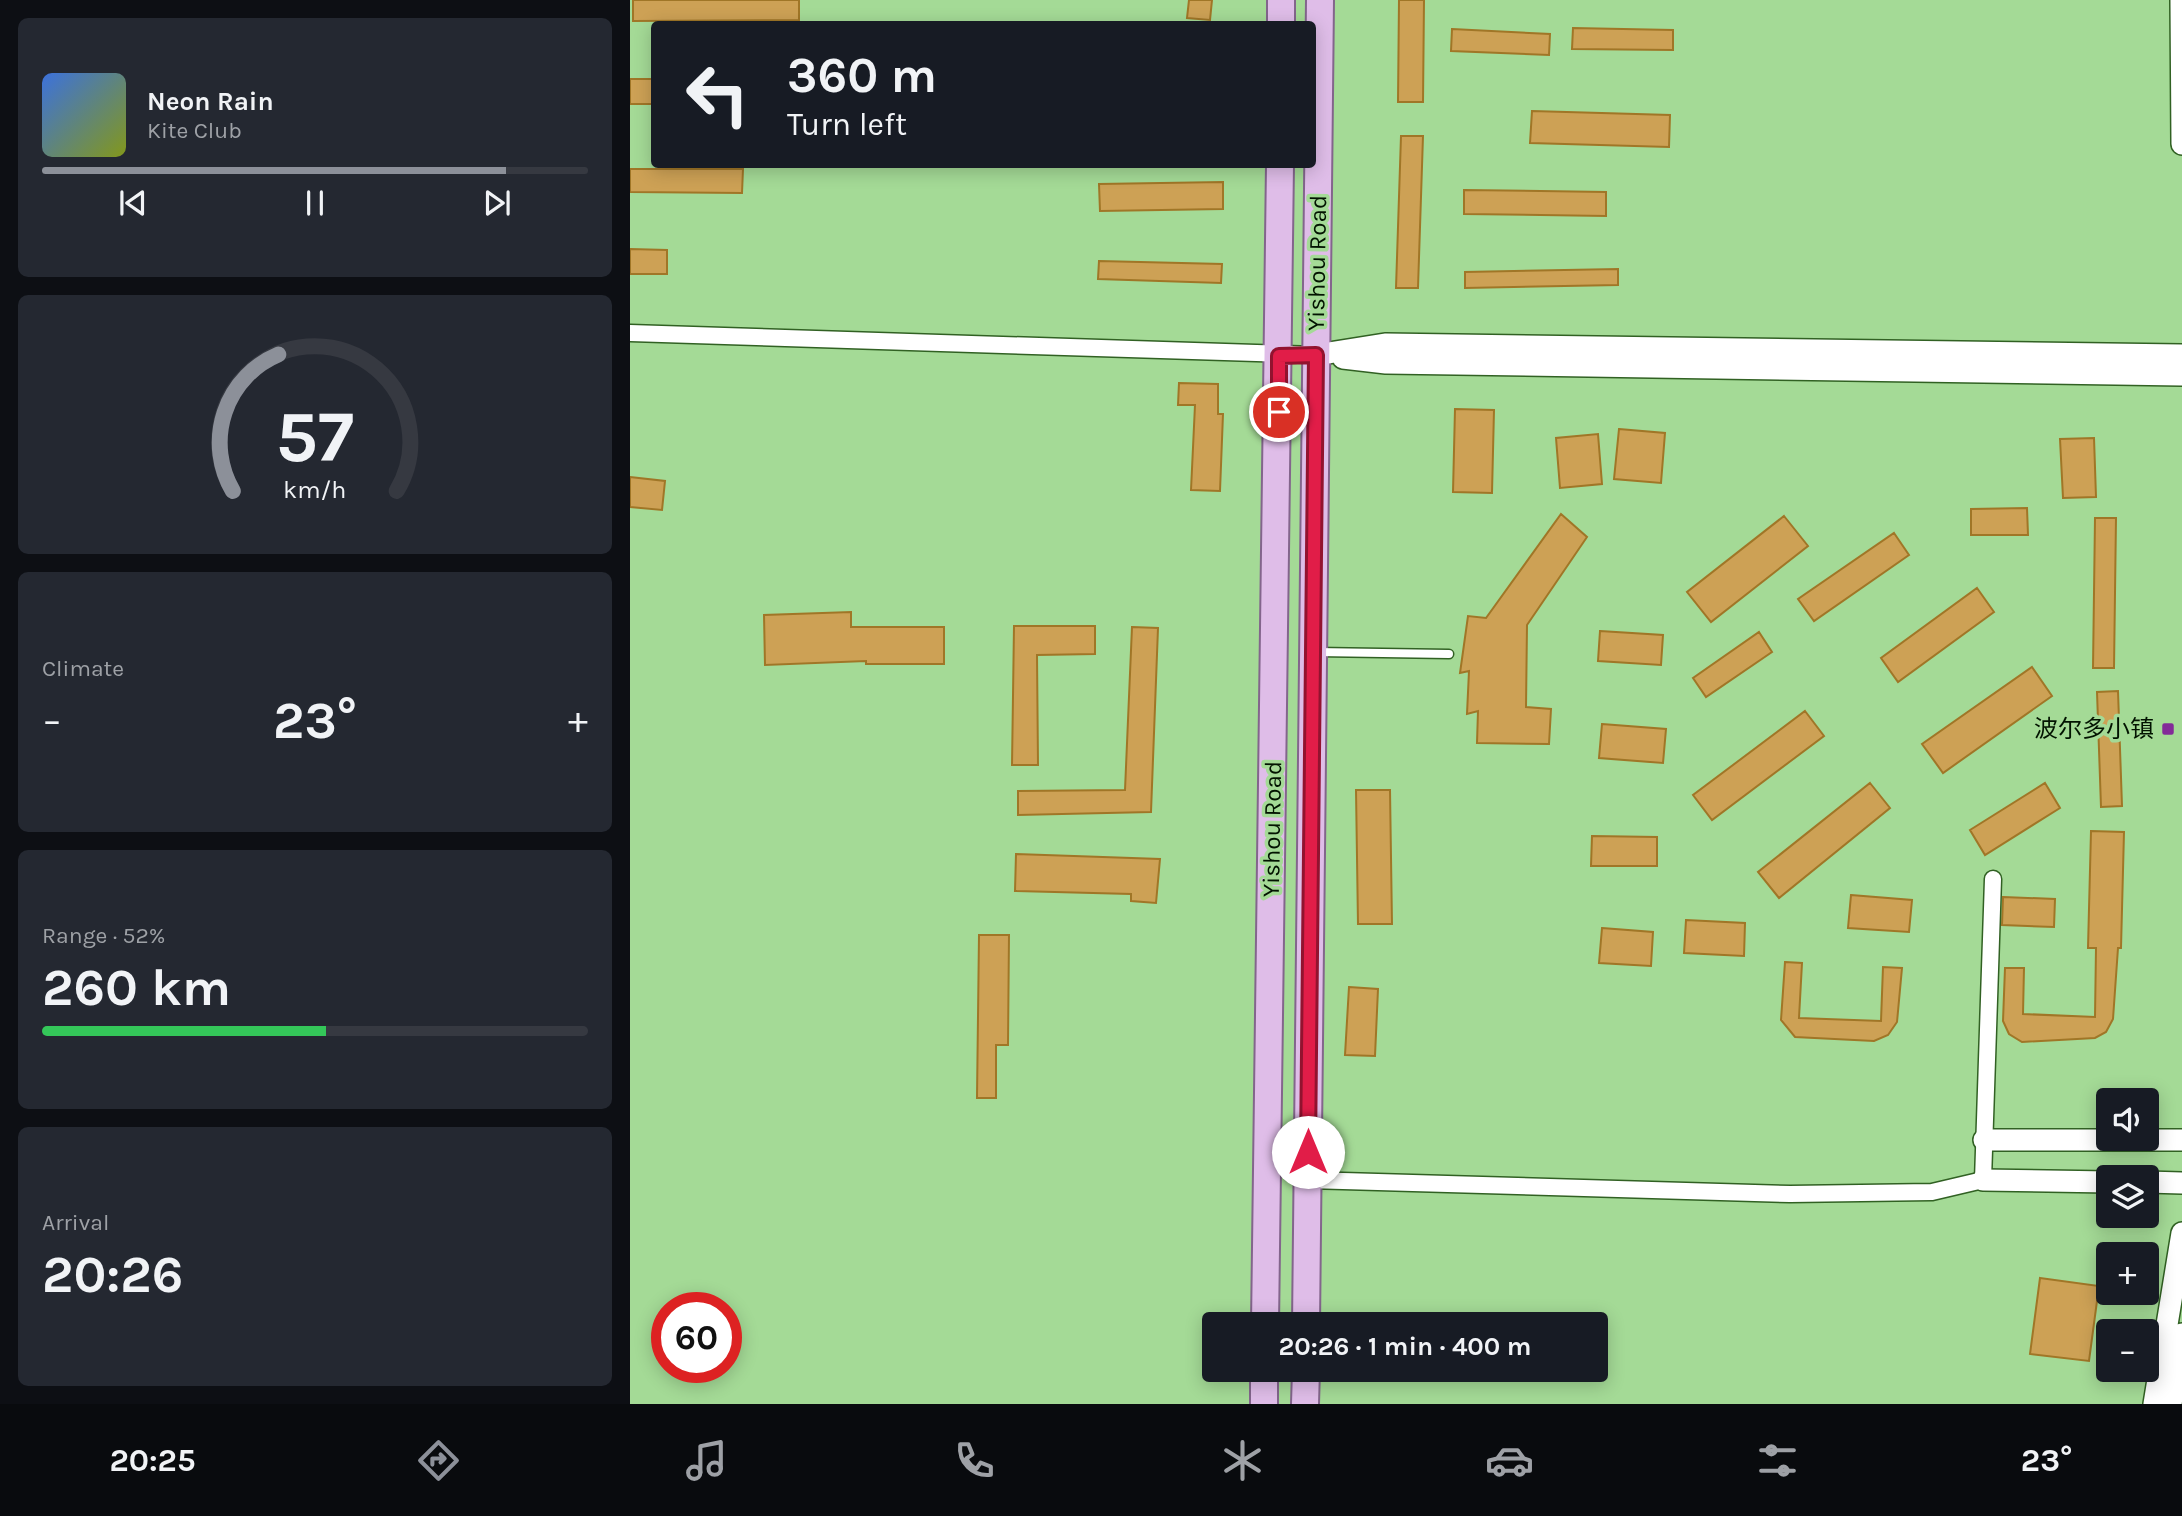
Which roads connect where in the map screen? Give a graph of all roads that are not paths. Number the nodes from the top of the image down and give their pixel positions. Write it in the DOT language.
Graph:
graph roads {
  1 [pos="1281,0"];
  2 [pos="1320,0"];
  3 [pos="2181,0"];
  4 [pos="1281,21"];
  5 [pos="2182,144"];
  6 [pos="1280,168"];
  7 [pos="630,334"];
  8 [pos="1316,355"];
  9 [pos="2182,355"];
  10 [pos="1279,356"];
  11 [pos="2182,375"];
  12 [pos="1312,652"];
  13 [pos="1449,654"];
  14 [pos="1993,879"];
  15 [pos="1984,1139"];
  16 [pos="2182,1140"];
  17 [pos="1308,1180"];
  18 [pos="1983,1180"];
  19 [pos="2096,1182"];
  20 [pos="2159,1182"];
  21 [pos="2182,1183"];
  22 [pos="2182,1233"];
  23 [pos="1265,1312"];
  24 [pos="1306,1312"];
  25 [pos="2182,1334"];
  26 [pos="1264,1382"];
  27 [pos="1306,1382"];
  28 [pos="1264,1404"];
  29 [pos="1305,1404"];
  30 [pos="2154,1404"];
  31 [pos="2171,1404"];
  1 -- 4 [label="main road"];
  2 -- 8 [label="main road, Yishou Road"];
  3 -- 5 [label="street"];
  6 -- 10 [label="main road, Yishou Road"];
  7 -- 10 [label="street"];
  8 -- 9 [label="street"];
  8 -- 10 [label="street"];
  8 -- 11 [label="street"];
  8 -- 12 [label="main road, Yishou Road"];
  10 -- 23 [label="main road, Yishou Road"];
  12 -- 13 [label="lane"];
  12 -- 17 [label="main road, Yishou Road"];
  14 -- 15 [label="street"];
  15 -- 16 [label="street"];
  15 -- 18 [label="street"];
  17 -- 18 [label="street"];
  17 -- 24 [label="main road, Yishou Road"];
  18 -- 19 [label="street"];
  20 -- 21 [label="street"];
  22 -- 30 [label="street"];
  25 -- 31 [label="street"];
  26 -- 28 [label="main road"];
  27 -- 29 [label="main road"];
}
